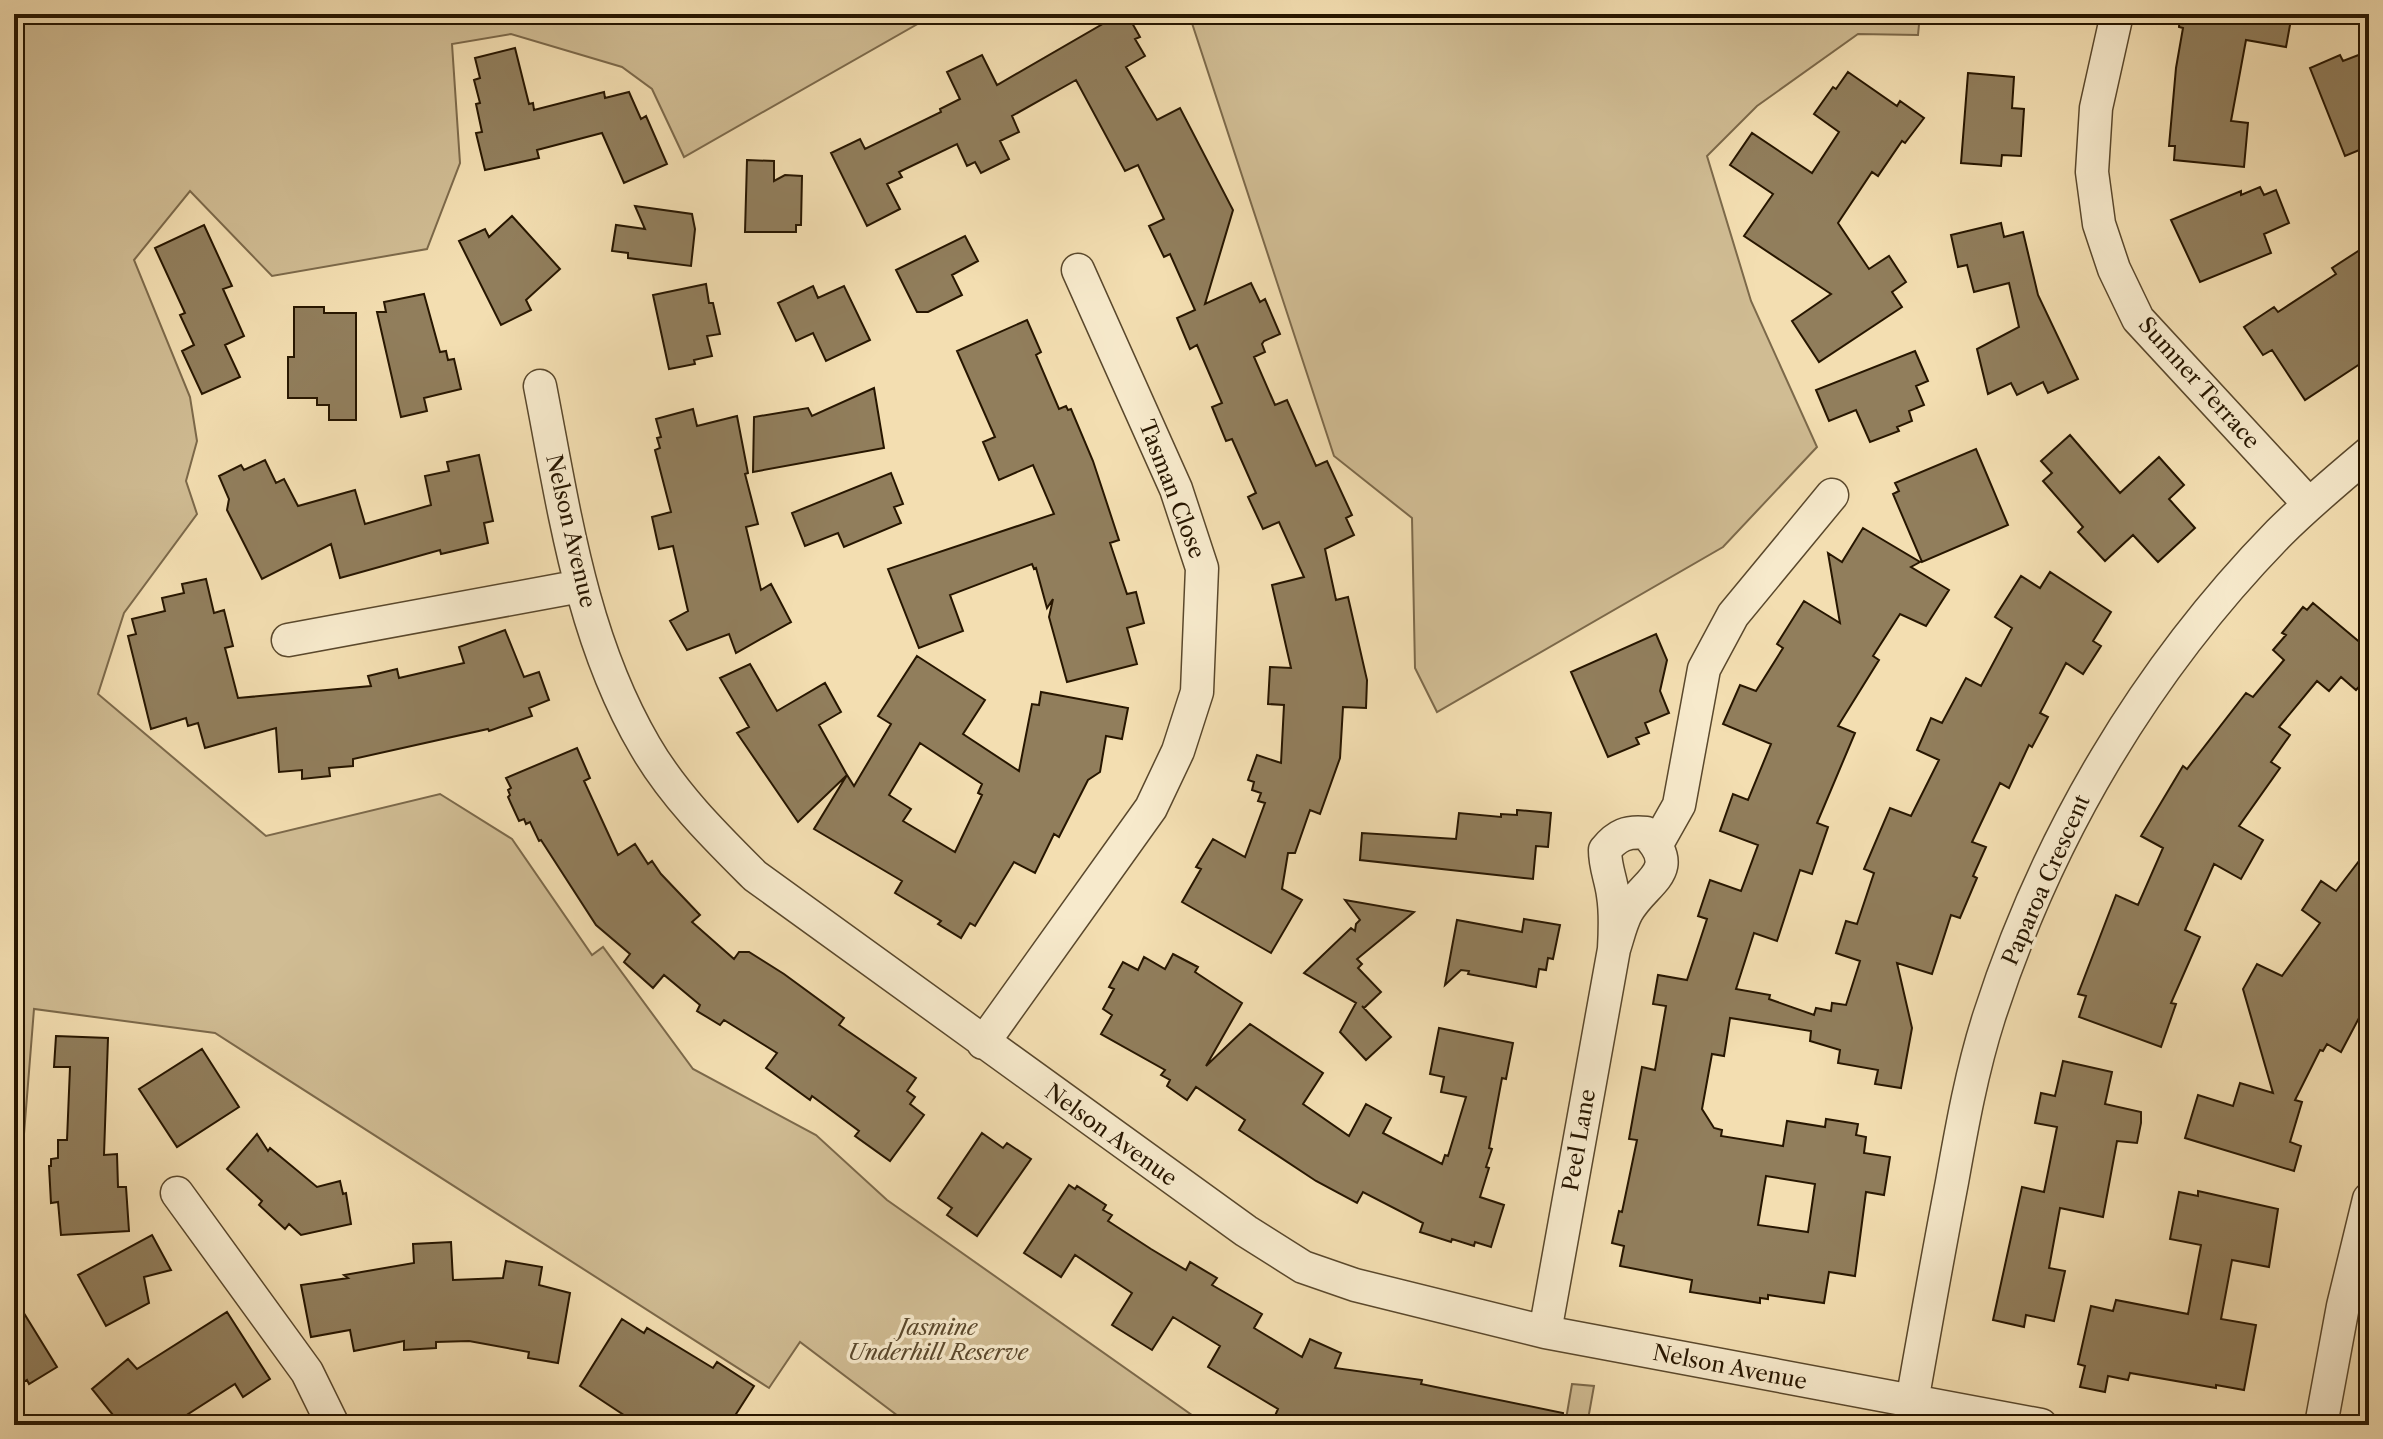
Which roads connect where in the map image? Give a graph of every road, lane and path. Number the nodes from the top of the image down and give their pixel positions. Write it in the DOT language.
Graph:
graph roads {
  1 [pos="2117,14"];
  2 [pos="1078,270"];
  3 [pos="540,386"];
  4 [pos="2369,453"];
  5 [pos="1832,495"];
  6 [pos="2309,504"];
  7 [pos="581,586"];
  8 [pos="288,640"];
  9 [pos="1657,844"];
  10 [pos="1614,949"];
  11 [pos="983,1043"];
  12 [pos="177,1193"];
  13 [pos="2369,1199"];
  14 [pos="1545,1332"];
  15 [pos="1912,1402"];
  16 [pos="333,1425"];
  17 [pos="2041,1425"];
  18 [pos="2321,1425"];
  1 -- 6 [label="street, Sumner Terrace"];
  2 -- 11 [label="street, Tasman Close"];
  3 -- 7 [label="street, Nelson Avenue"];
  4 -- 6 [label="street, Paparoa Crescent"];
  5 -- 9 [label="street"];
  6 -- 15 [label="street, Paparoa Crescent"];
  7 -- 8 [label="street"];
  7 -- 11 [label="street, Nelson Avenue"];
  9 -- 10 [label="street, Peel Lane"];
  9 -- 10 [label="street, Peel Lane"];
  10 -- 14 [label="street, Peel Lane"];
  11 -- 14 [label="street, Nelson Avenue"];
  12 -- 16 [label="street"];
  13 -- 18 [label="street"];
  14 -- 15 [label="street, Nelson Avenue"];
  15 -- 17 [label="street, Nelson Avenue"];
}
